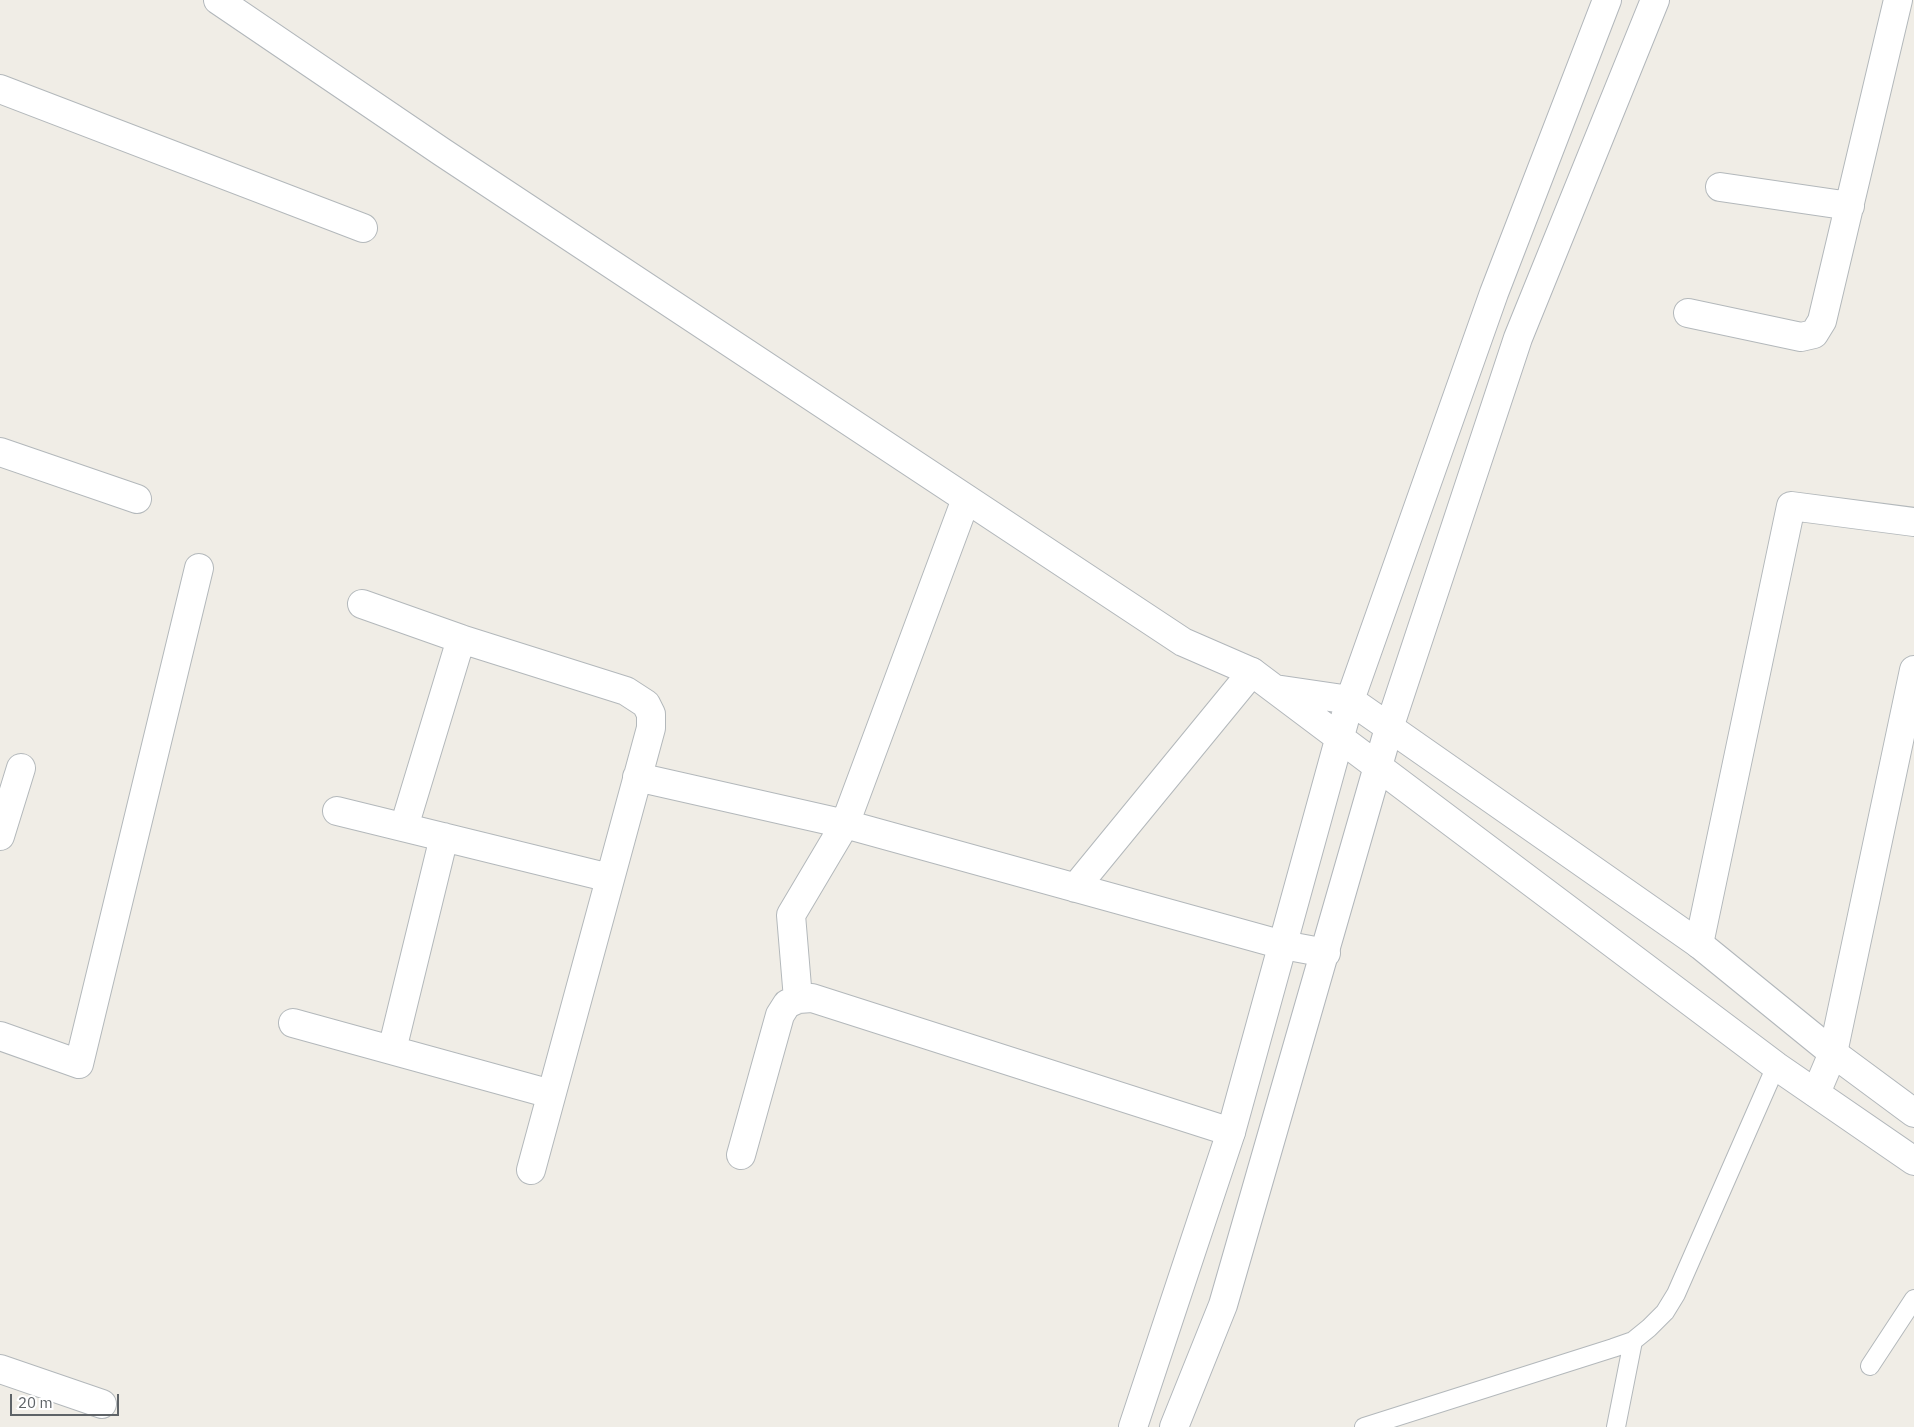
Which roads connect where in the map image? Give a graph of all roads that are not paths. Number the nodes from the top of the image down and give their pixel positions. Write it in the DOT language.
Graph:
graph roads {
  1 [pos="218,0"];
  2 [pos="1607,0"];
  3 [pos="1655,0"];
  4 [pos="1898,0"];
  5 [pos="0,89"];
  6 [pos="1720,188"];
  7 [pos="1850,206"];
  8 [pos="363,228"];
  9 [pos="1688,313"];
  10 [pos="0,452"];
  11 [pos="137,499"];
  12 [pos="966,499"];
  13 [pos="1914,522"];
  14 [pos="198,568"];
  15 [pos="362,604"];
  16 [pos="461,639"];
  17 [pos="1914,670"];
  18 [pos="1252,672"];
  19 [pos="1274,689"];
  20 [pos="1350,700"];
  21 [pos="1389,728"];
  22 [pos="1340,740"];
  23 [pos="21,768"];
  24 [pos="1379,768"];
  25 [pos="637,777"];
  26 [pos="337,811"];
  27 [pos="845,824"];
  28 [pos="404,827"];
  29 [pos="0,836"];
  30 [pos="444,837"];
  31 [pos="610,878"];
  32 [pos="1075,888"];
  33 [pos="1699,944"];
  34 [pos="1283,945"];
  35 [pos="1326,953"];
  36 [pos="798,999"];
  37 [pos="294,1023"];
  38 [pos="0,1036"];
  39 [pos="392,1050"];
  40 [pos="1834,1053"];
  41 [pos="1776,1066"];
  42 [pos="1816,1093"];
  43 [pos="551,1094"];
  44 [pos="1914,1113"];
  45 [pos="1231,1132"];
  46 [pos="741,1155"];
  47 [pos="1914,1161"];
  48 [pos="530,1170"];
  49 [pos="1914,1299"];
  50 [pos="1633,1341"];
  51 [pos="1870,1366"];
  52 [pos="0,1369"];
  53 [pos="102,1404"];
  54 [pos="1133,1427"];
  55 [pos="1174,1427"];
  56 [pos="1364,1427"];
  57 [pos="1616,1427"];
  1 -- 12 [label="street"];
  2 -- 20 [label="street"];
  3 -- 21 [label="street"];
  4 -- 7 [label="street"];
  5 -- 8 [label="street"];
  6 -- 7 [label="street"];
  7 -- 9 [label="street"];
  10 -- 11 [label="street"];
  12 -- 18 [label="street"];
  12 -- 27 [label="street"];
  13 -- 33 [label="street"];
  14 -- 38 [label="street"];
  15 -- 16 [label="street"];
  16 -- 25 [label="street"];
  16 -- 28 [label="street"];
  17 -- 40 [label="street"];
  18 -- 19 [label="street"];
  18 -- 32 [label="street"];
  19 -- 20 [label="street"];
  19 -- 22 [label="street"];
  20 -- 21 [label="street"];
  20 -- 22 [label="street"];
  21 -- 24 [label="street"];
  21 -- 33 [label="street"];
  22 -- 24 [label="street"];
  22 -- 34 [label="street"];
  23 -- 29 [label="street"];
  24 -- 35 [label="street"];
  24 -- 41 [label="street"];
  25 -- 27 [label="street"];
  25 -- 31 [label="street"];
  26 -- 28 [label="street"];
  27 -- 32 [label="street"];
  27 -- 36 [label="street"];
  28 -- 30 [label="street"];
  30 -- 31 [label="street"];
  30 -- 39 [label="street"];
  31 -- 43 [label="street"];
  32 -- 34 [label="street"];
  33 -- 40 [label="street"];
  34 -- 35 [label="street"];
  34 -- 45 [label="street"];
  35 -- 55 [label="street"];
  36 -- 45 [label="street"];
  36 -- 46 [label="street"];
  37 -- 39 [label="street"];
  39 -- 43 [label="street"];
  40 -- 42 [label="street"];
  40 -- 44 [label="street"];
  41 -- 42 [label="street"];
  41 -- 50 [label="lane"];
  42 -- 47 [label="street"];
  43 -- 48 [label="street"];
  45 -- 54 [label="street"];
  49 -- 51 [label="lane"];
  50 -- 56 [label="lane"];
  50 -- 57 [label="lane"];
  52 -- 53 [label="street"];
}
